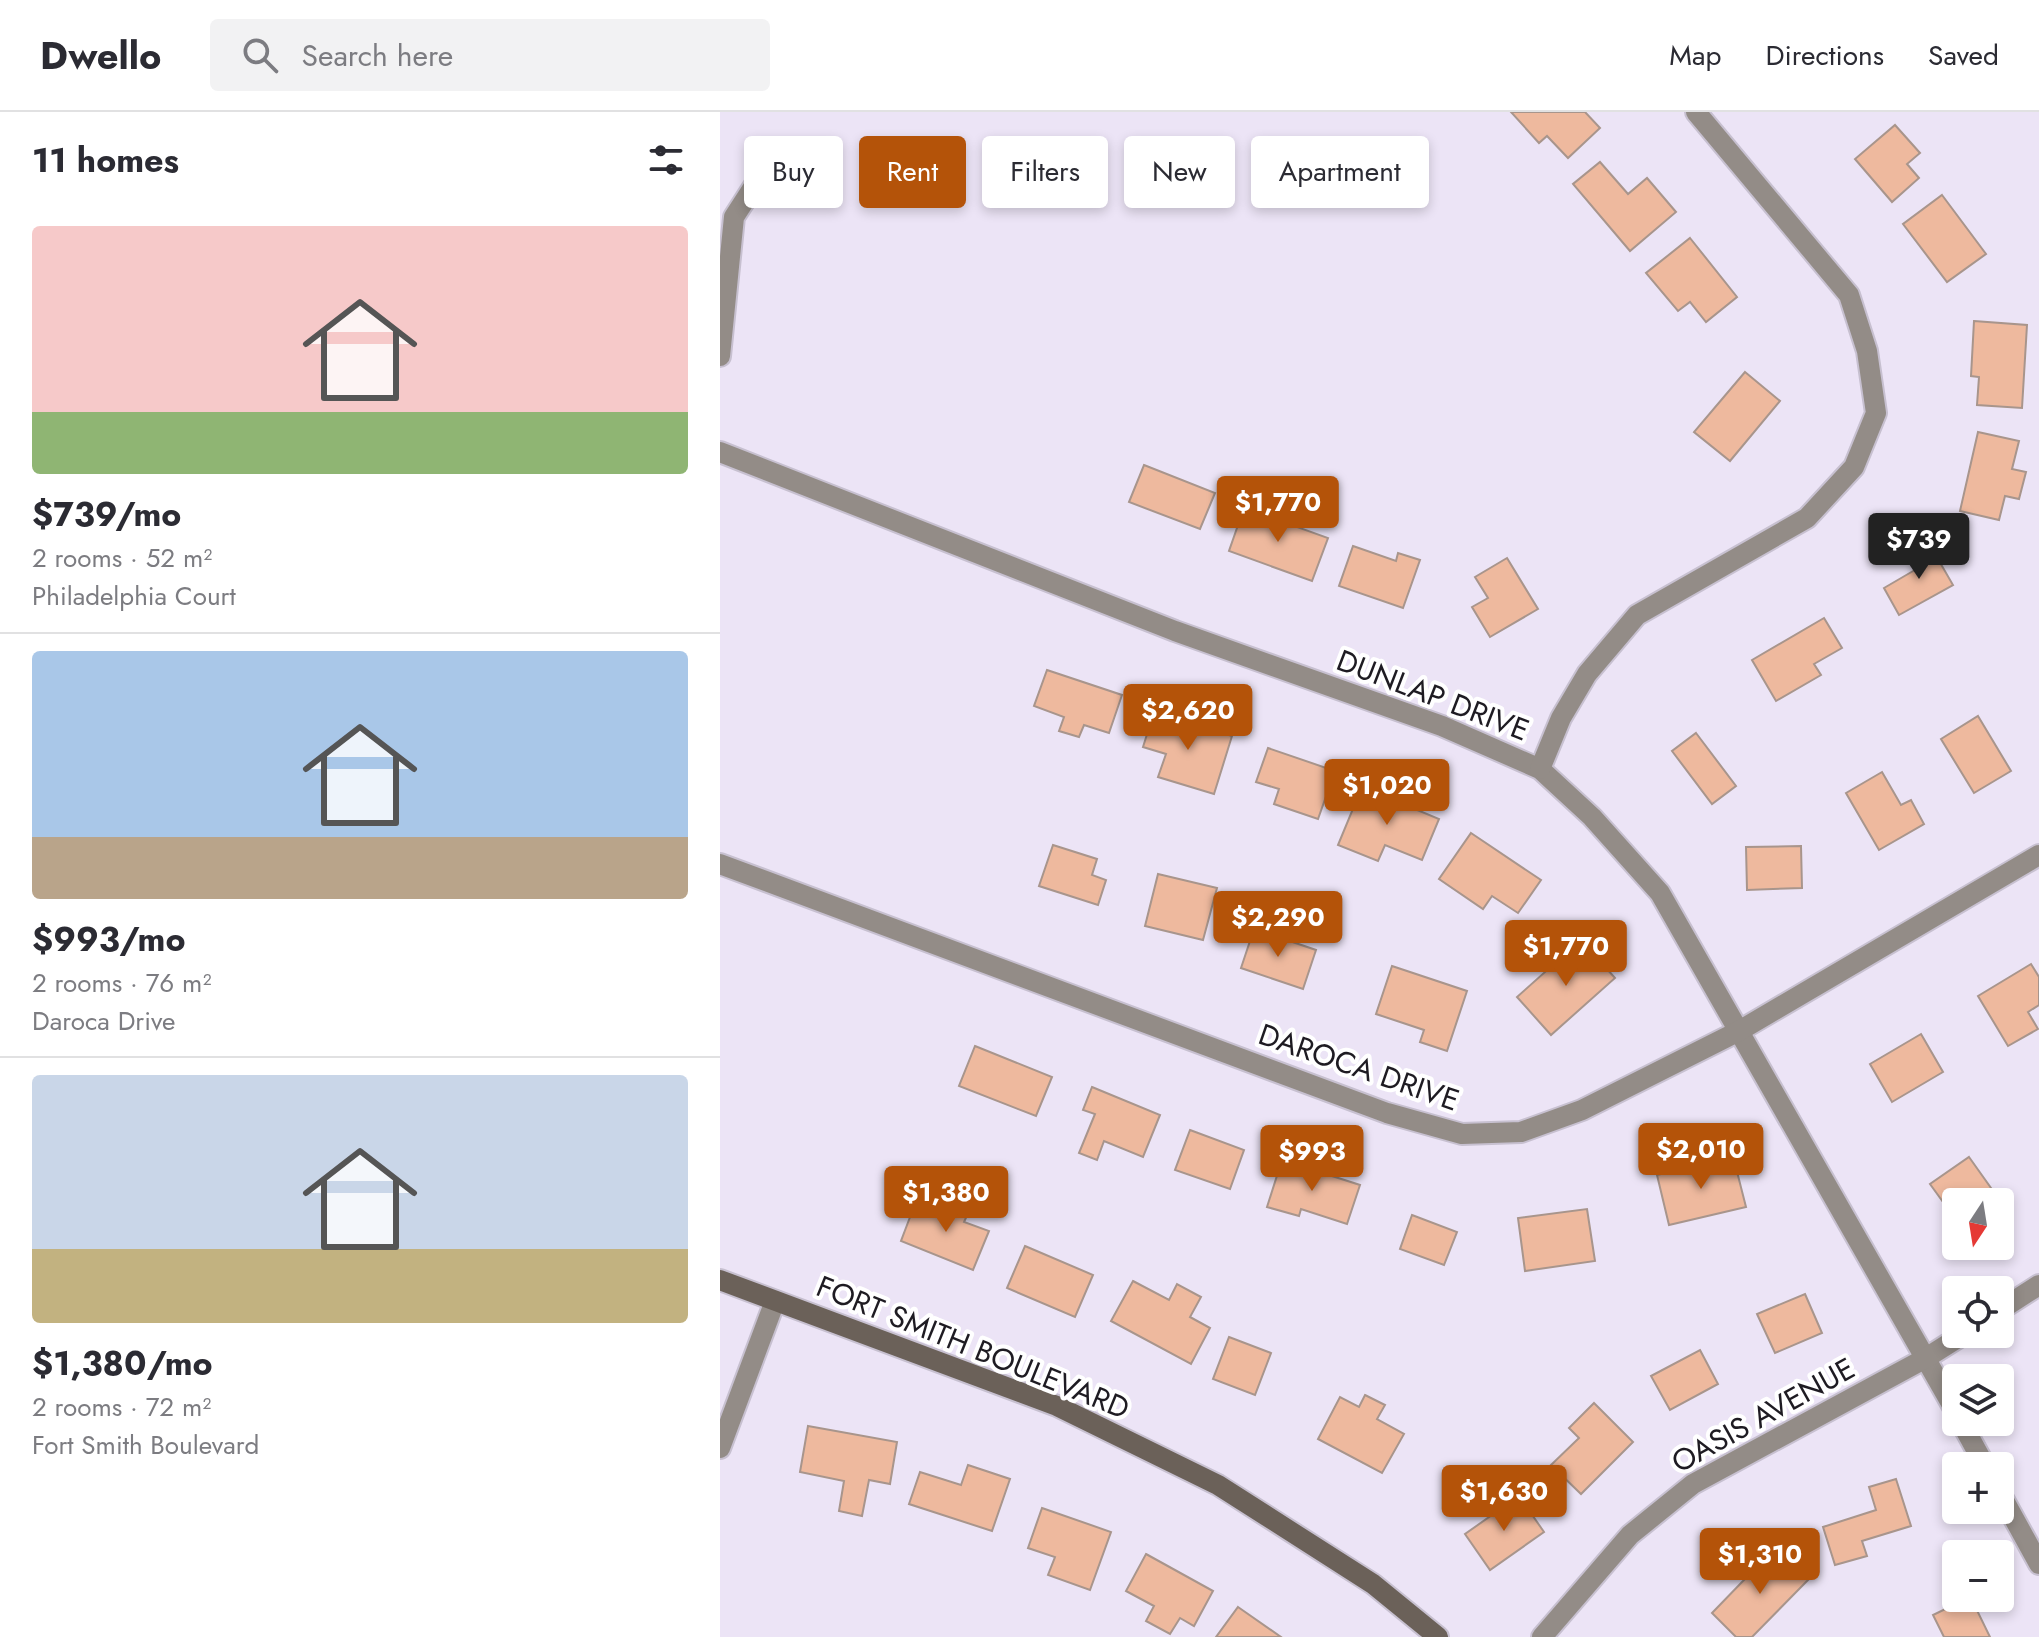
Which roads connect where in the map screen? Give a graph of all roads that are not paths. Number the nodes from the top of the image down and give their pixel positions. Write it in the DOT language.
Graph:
graph roads {
  1 [pos="1696,112"];
  2 [pos="744,202"];
  3 [pos="720,356"];
  4 [pos="720,452"];
  5 [pos="1540,769"];
  6 [pos="2039,855"];
  7 [pos="720,864"];
  8 [pos="1739,1031"];
  9 [pos="720,1280"];
  10 [pos="2039,1285"];
  11 [pos="775,1301"];
  12 [pos="2014,1301"];
  13 [pos="1942,1348"];
  14 [pos="1926,1358"];
  15 [pos="1942,1387"];
  16 [pos="720,1448"];
  17 [pos="2014,1518"];
  18 [pos="2039,1564"];
  19 [pos="1438,1637"];
  20 [pos="1542,1637"];
  1 -- 5 [label="street"];
  2 -- 3 [label="street"];
  4 -- 5 [label="street, DUNLAP DRIVE"];
  5 -- 8 [label="street, DUNLAP DRIVE"];
  6 -- 8 [label="street, DAROCA DRIVE"];
  7 -- 8 [label="street, DAROCA DRIVE"];
  8 -- 14 [label="street, DUNLAP DRIVE"];
  9 -- 11 [label="street, FORT SMITH BOULEVARD"];
  10 -- 12 [label="street"];
  11 -- 16 [label="street"];
  11 -- 19 [label="street, FORT SMITH BOULEVARD"];
  13 -- 14 [label="street, OASIS AVENUE"];
  14 -- 15 [label="street, DUNLAP DRIVE"];
  14 -- 20 [label="street, OASIS AVENUE"];
  17 -- 18 [label="street"];
}
